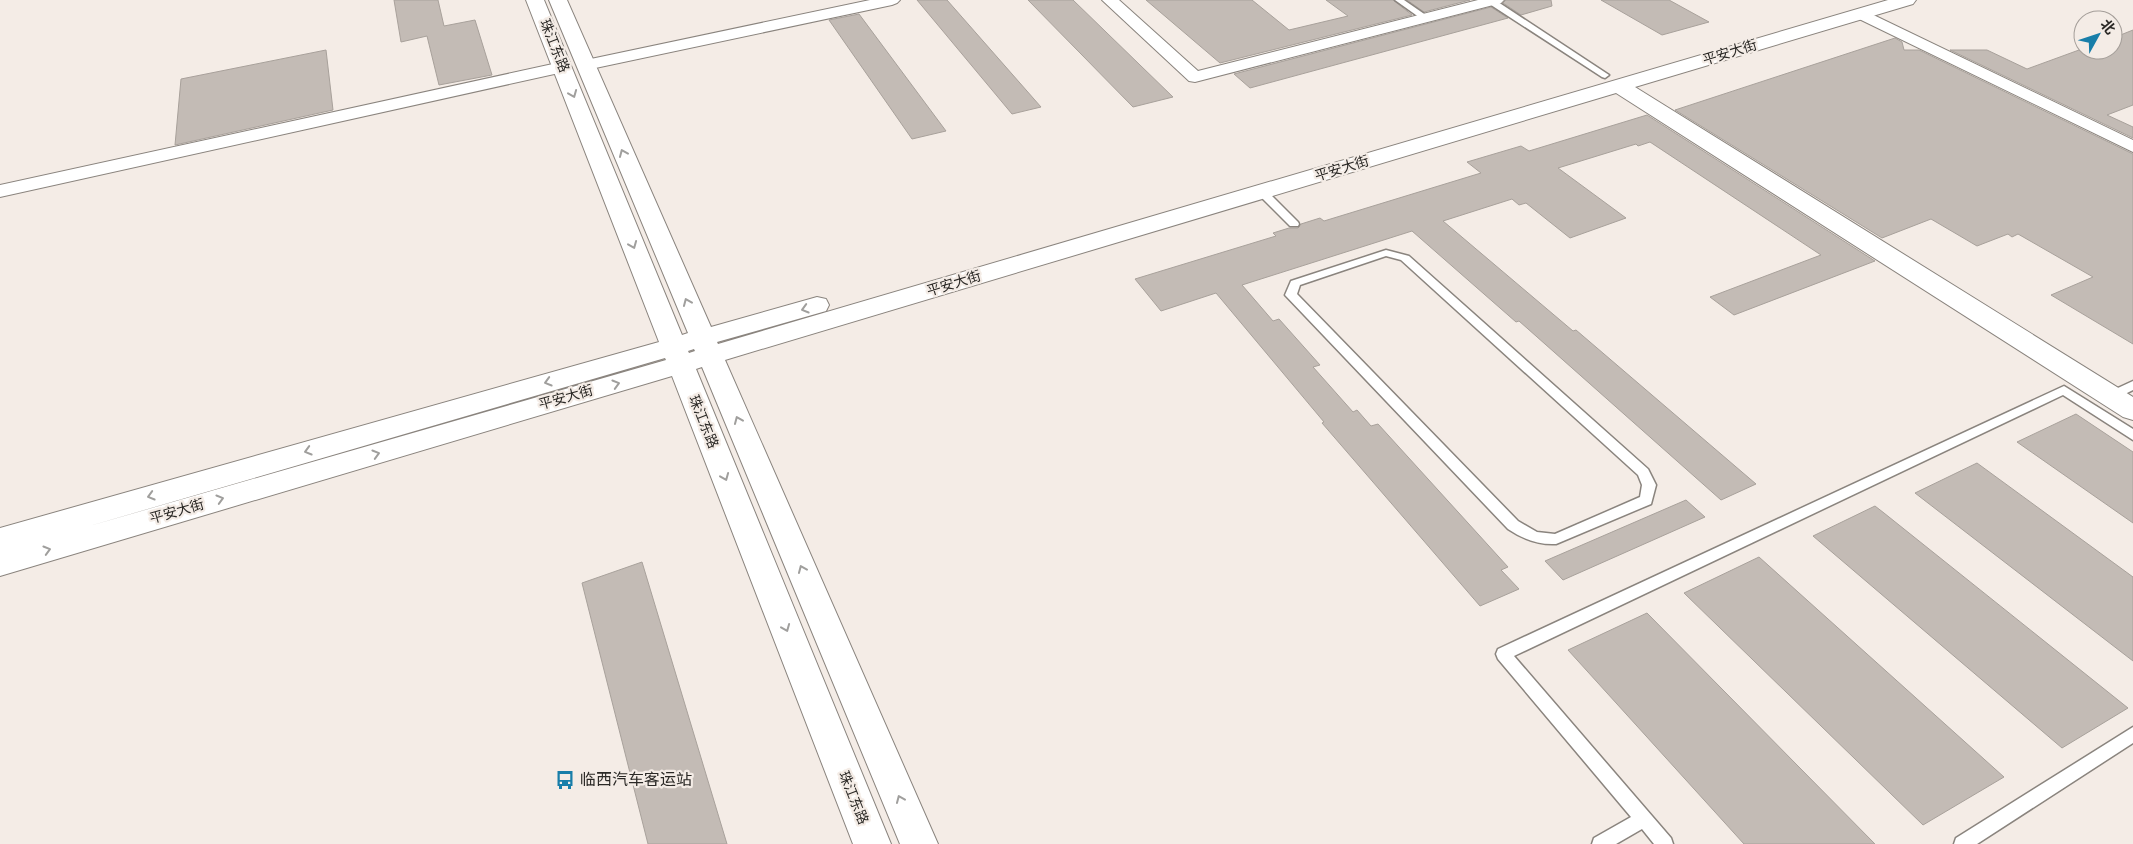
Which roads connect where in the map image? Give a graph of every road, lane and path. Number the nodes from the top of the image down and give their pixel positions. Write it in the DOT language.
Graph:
graph roads {
  1 [pos="535,0"];
  2 [pos="558,0"];
  3 [pos="892,0"];
  4 [pos="1110,0"];
  5 [pos="1399,0"];
  6 [pos="1907,0"];
  7 [pos="1494,1"];
  8 [pos="1860,7"];
  9 [pos="1426,18"];
  10 [pos="574,66"];
  11 [pos="1612,81"];
  12 [pos="2133,147"];
  13 [pos="0,191"];
  14 [pos="1263,193"];
  15 [pos="1294,224"];
  16 [pos="1336,264"];
  17 [pos="707,347"];
  18 [pos="677,356"];
  19 [pos="2133,385"];
  20 [pos="2111,396"];
  21 [pos="2133,410"];
  22 [pos="2133,435"];
  23 [pos="0,540"];
  24 [pos="0,564"];
  25 [pos="2133,734"];
  26 [pos="1644,819"];
  27 [pos="872,844"];
  28 [pos="919,844"];
  29 [pos="1600,844"];
  30 [pos="1665,844"];
  31 [pos="1962,844"];
  1 -- 10 [label="main road, 珠江东路"];
  2 -- 10 [label="main road"];
  3 -- 10 [label="street"];
  4 -- 9 [label="street"];
  5 -- 9 [label="lane"];
  6 -- 8 [label="main road, 平安大街"];
  7 -- 9 [label="street"];
  7 -- 11 [label="lane"];
  8 -- 11 [label="main road, 平安大街"];
  8 -- 12 [label="street"];
  10 -- 13 [label="street"];
  17 -- 10 [label="main road, one-way"];
  10 -- 18 [label="main road, 珠江东路, one-way"];
  11 -- 14 [label="main road, 平安大街"];
  11 -- 17 [label="main road, 平安大街, one-way"];
  11 -- 20 [label="main road"];
  14 -- 15 [label="lane"];
  14 -- 17 [label="main road, 平安大街"];
  16 -- 16 [label="lane"];
  17 -- 18 [label="main road, 平安大街"];
  28 -- 17 [label="main road, one-way"];
  18 -- 23 [label="main road, 平安大街, one-way"];
  24 -- 18 [label="main road, 平安大街, one-way"];
  18 -- 27 [label="main road, 珠江东路, one-way"];
  19 -- 20 [label="lane"];
  20 -- 21 [label="main road"];
  22 -- 26 [label="lane"];
  25 -- 31 [label="lane"];
  26 -- 29 [label="lane"];
  26 -- 30 [label="lane"];
}
